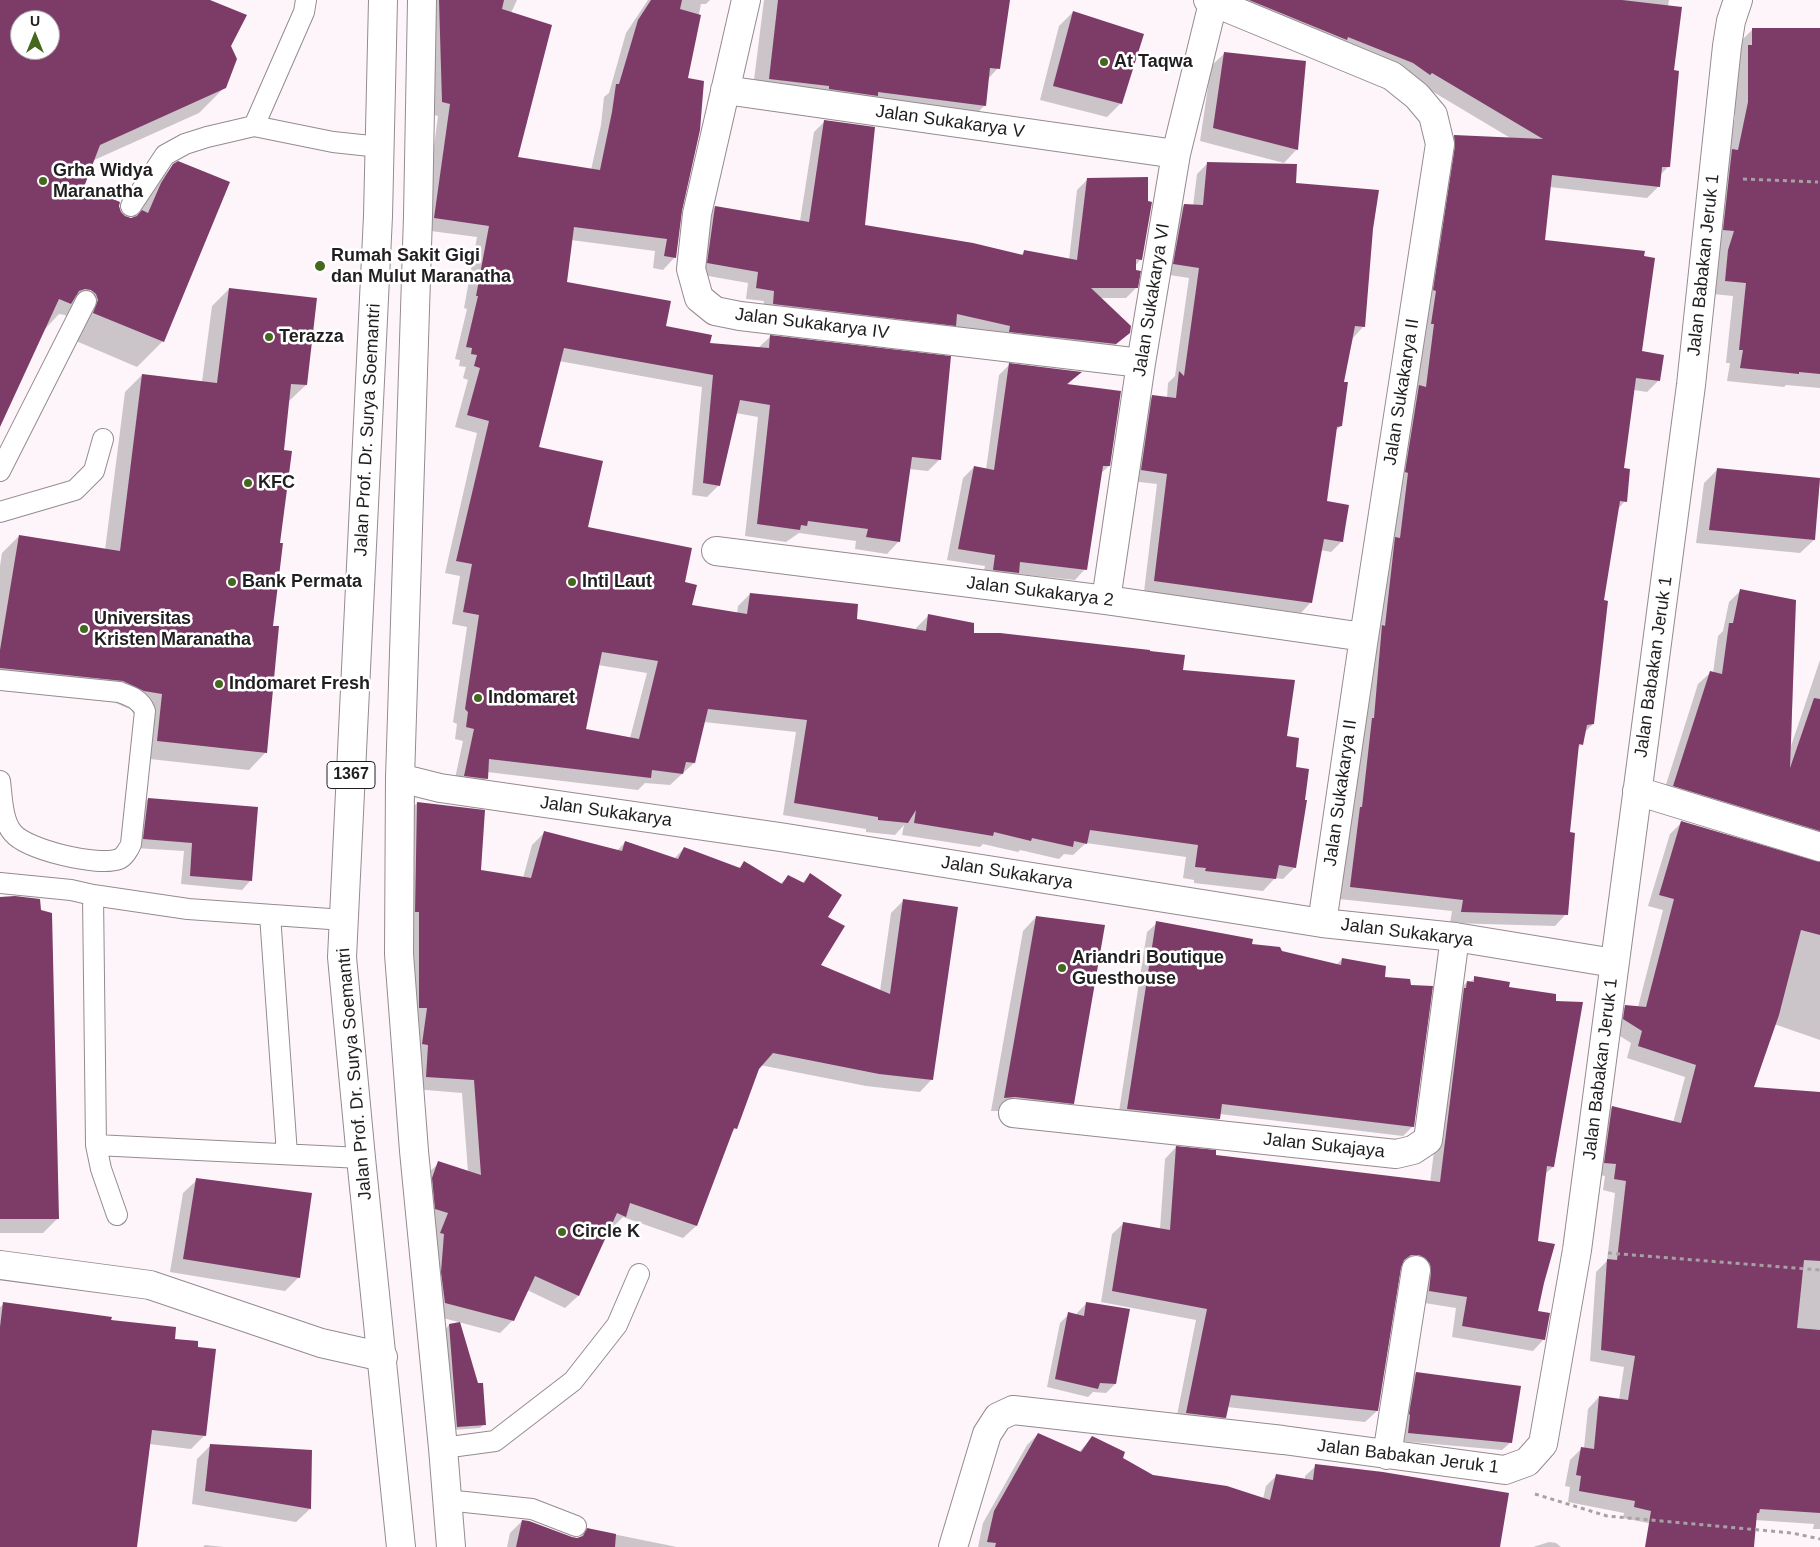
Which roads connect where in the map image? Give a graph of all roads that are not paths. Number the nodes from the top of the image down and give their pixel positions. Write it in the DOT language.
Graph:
graph roads {
  1 [pos="306,0"];
  2 [pos="383,0"];
  3 [pos="422,0"];
  4 [pos="746,0"];
  5 [pos="1738,0"];
  6 [pos="1211,1"];
  7 [pos="725,90"];
  8 [pos="254,126"];
  9 [pos="380,147"];
  10 [pos="1176,154"];
  11 [pos="131,206"];
  12 [pos="86,301"];
  13 [pos="1141,363"];
  14 [pos="103,439"];
  15 [pos="0,471"];
  16 [pos="0,512"];
  17 [pos="716,551"];
  18 [pos="1106,600"];
  19 [pos="1364,637"];
  20 [pos="0,680"];
  21 [pos="400,778"];
  22 [pos="0,781"];
  23 [pos="1637,790"];
  24 [pos="1820,847"];
  25 [pos="0,883"];
  26 [pos="93,895"];
  27 [pos="270,915"];
  28 [pos="344,920"];
  29 [pos="1322,922"];
  30 [pos="1455,937"];
  31 [pos="1614,963"];
  32 [pos="1013,1113"];
  33 [pos="96,1145"];
  34 [pos="287,1154"];
  35 [pos="361,1158"];
  36 [pos="117,1215"];
  37 [pos="0,1265"];
  38 [pos="1416,1270"];
  39 [pos="639,1274"];
  40 [pos="382,1357"];
  41 [pos="443,1448"];
  42 [pos="1387,1455"];
  43 [pos="446,1500"];
  44 [pos="576,1526"];
  45 [pos="401,1547"];
  46 [pos="451,1547"];
  47 [pos="953,1547"];
  1 -- 8 [label="lane"];
  2 -- 9 [label="street, Jalan Prof. Dr. Surya Soemantri / 1367"];
  3 -- 21 [label="street, 1367"];
  4 -- 7 [label="street"];
  5 -- 23 [label="street, Jalan Babakan Jeruk 1"];
  6 -- 10 [label="street, Jalan Sukakarya VI"];
  6 -- 19 [label="street, Jalan Sukakarya II"];
  7 -- 10 [label="street, Jalan Sukakarya V"];
  7 -- 13 [label="street, Jalan Sukakarya IV"];
  8 -- 9 [label="lane"];
  8 -- 11 [label="lane"];
  9 -- 28 [label="street, Jalan Prof. Dr. Surya Soemantri / 1367"];
  10 -- 13 [label="street, Jalan Sukakarya VI"];
  12 -- 15 [label="lane"];
  13 -- 18 [label="street, Jalan Sukakarya VI"];
  14 -- 16 [label="lane"];
  17 -- 18 [label="street, Jalan Sukakarya 2"];
  18 -- 19 [label="street, Jalan Sukakarya 2"];
  19 -- 29 [label="street, Jalan Sukakarya II"];
  20 -- 22 [label="lane"];
  21 -- 29 [label="street, Jalan Sukakarya"];
  21 -- 41 [label="street, 1367"];
  23 -- 24 [label="street"];
  23 -- 31 [label="street, Jalan Babakan Jeruk 1"];
  25 -- 26 [label="lane"];
  26 -- 27 [label="lane"];
  26 -- 33 [label="lane"];
  27 -- 28 [label="lane"];
  27 -- 34 [label="lane"];
  28 -- 35 [label="street, Jalan Prof. Dr. Surya Soemantri / 1367"];
  29 -- 30 [label="street, Jalan Sukakarya"];
  30 -- 31 [label="street, Jalan Sukakarya"];
  30 -- 32 [label="street, Jalan Sukajaya"];
  31 -- 42 [label="street, Jalan Babakan Jeruk 1"];
  33 -- 34 [label="lane"];
  33 -- 36 [label="lane"];
  34 -- 35 [label="lane"];
  35 -- 40 [label="street, Jalan Prof. Dr. Surya Soemantri / 1367"];
  37 -- 40 [label="street"];
  38 -- 42 [label="street"];
  39 -- 41 [label="lane"];
  40 -- 45 [label="street, Jalan Prof. Dr. Surya Soemantri / 1367"];
  41 -- 43 [label="street, 1367"];
  42 -- 47 [label="street, Jalan Babakan Jeruk 1"];
  43 -- 44 [label="lane"];
  43 -- 46 [label="street, 1367"];
}
